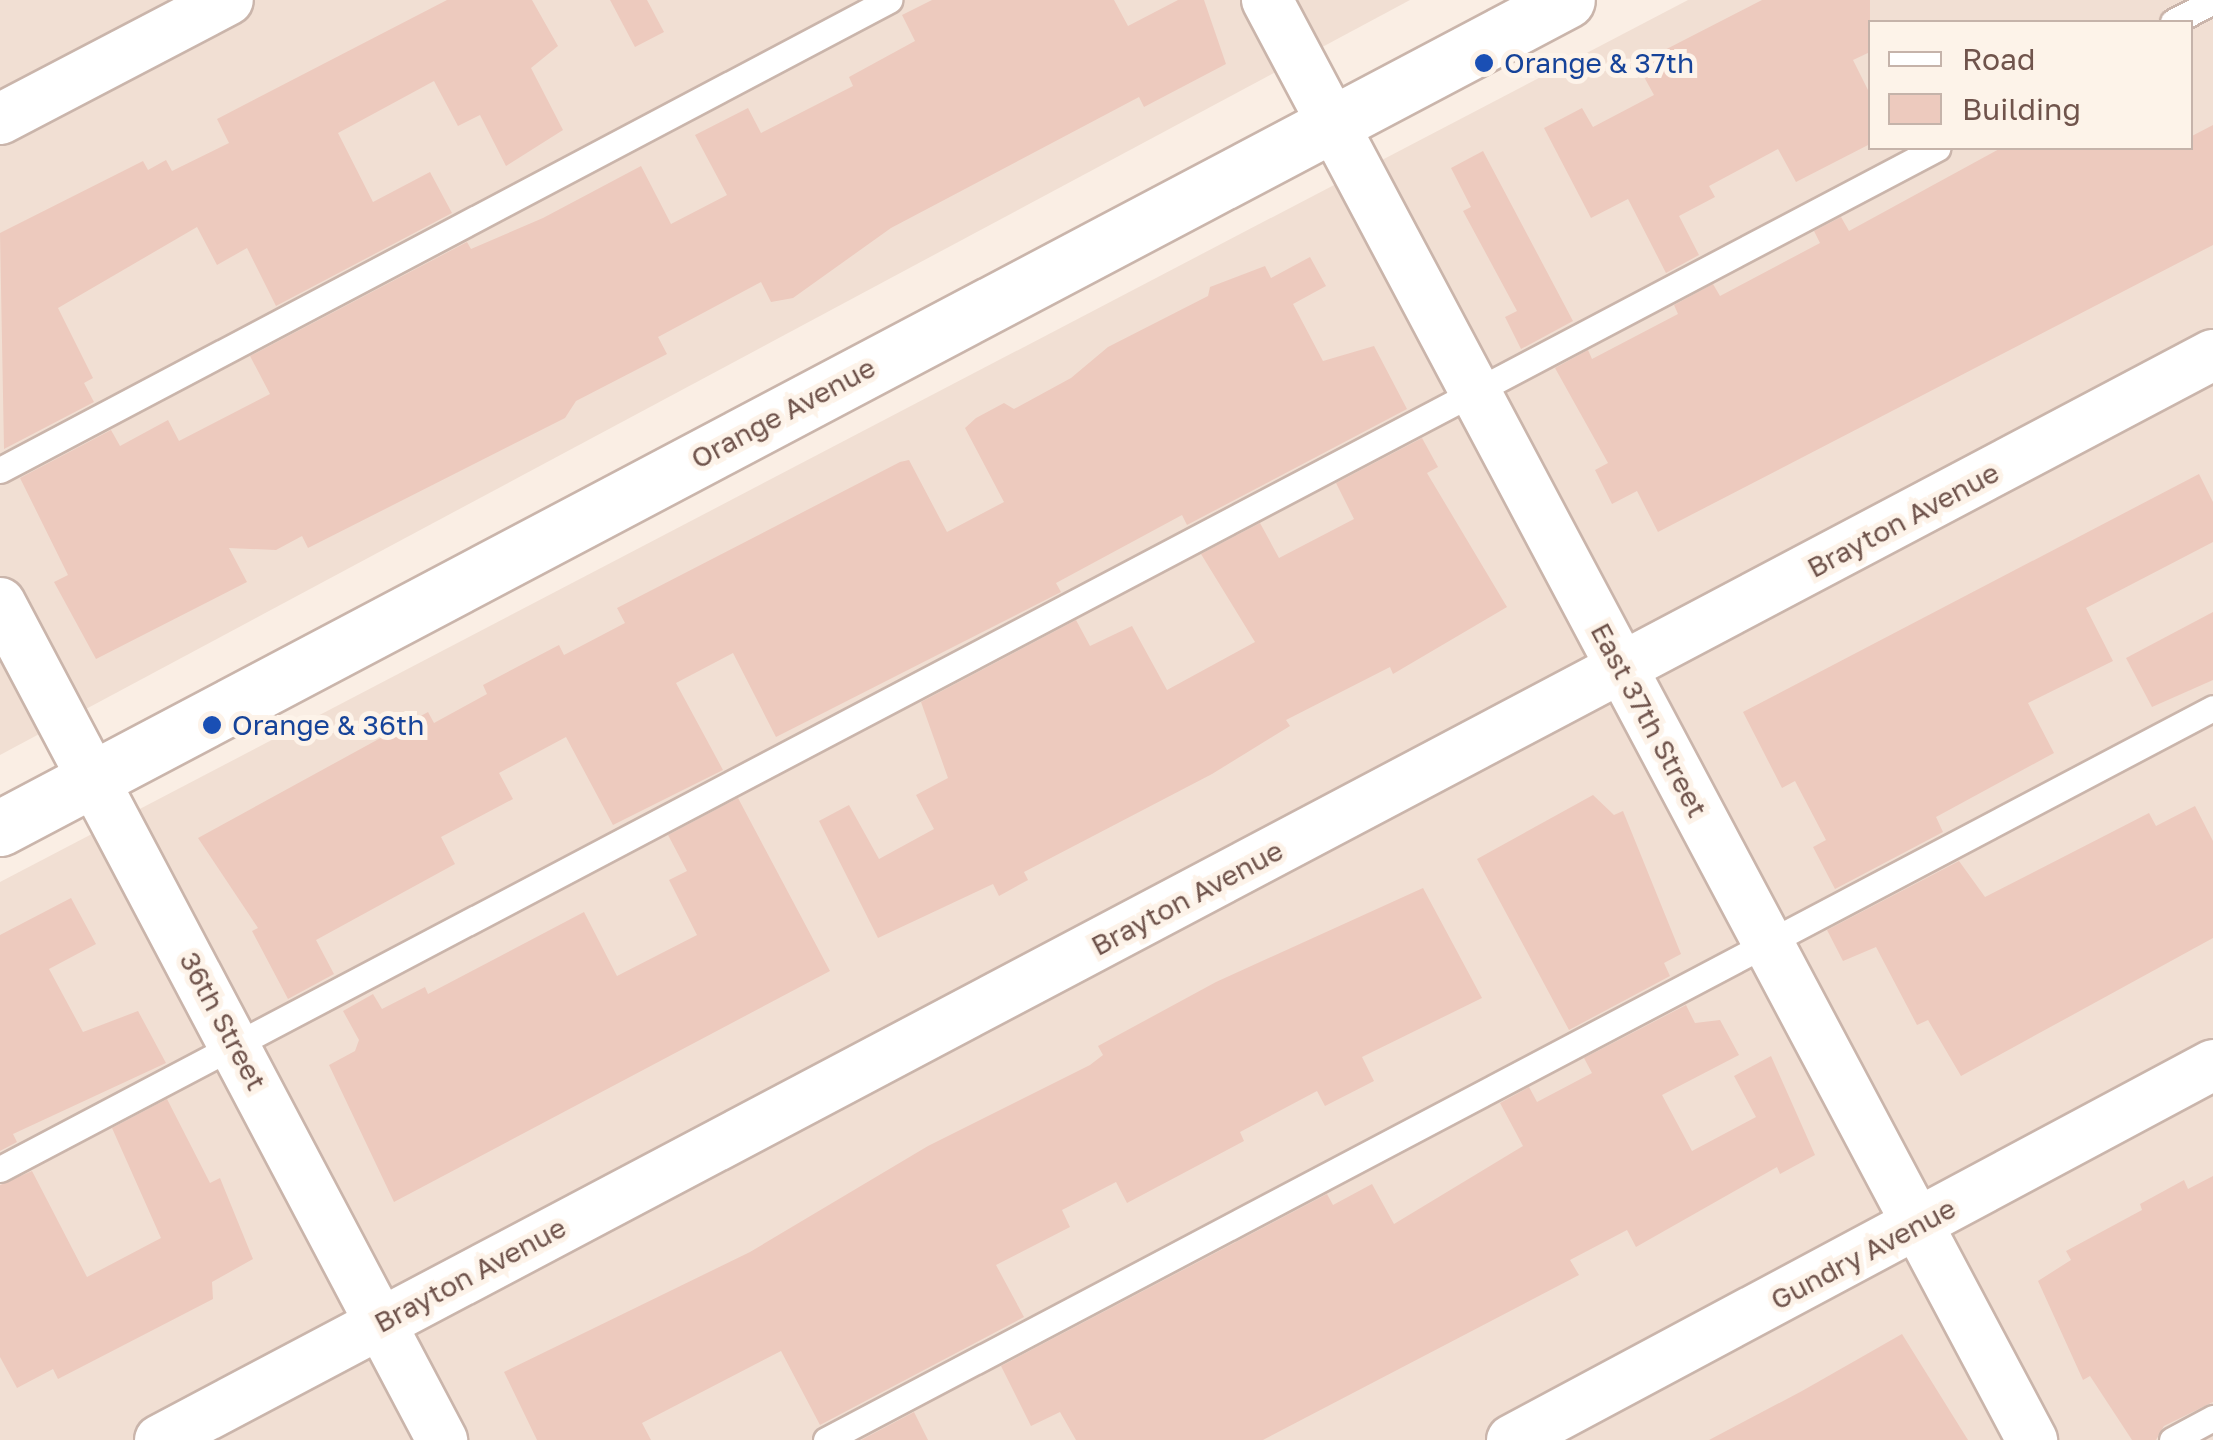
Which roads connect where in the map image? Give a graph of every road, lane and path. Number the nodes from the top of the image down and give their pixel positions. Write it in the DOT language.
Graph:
graph roads {
  1 [pos="228,0"];
  2 [pos="889,0"];
  3 [pos="1267,0"];
  4 [pos="1567,0"];
  5 [pos="2213,1"];
  6 [pos="2176,20"];
  7 [pos="0,119"];
  8 [pos="1333,124"];
  9 [pos="1933,150"];
  10 [pos="2213,355"];
  11 [pos="1476,392"];
  12 [pos="0,470"];
  13 [pos="0,603"];
  14 [pos="1622,670"];
  15 [pos="2213,708"];
  16 [pos="95,777"];
  17 [pos="0,828"];
  18 [pos="1769,946"];
  19 [pos="235,1044"];
  20 [pos="2213,1065"];
  21 [pos="0,1170"];
  22 [pos="1918,1225"];
  23 [pos="380,1322"];
  24 [pos="2213,1418"];
  25 [pos="160,1440"];
  26 [pos="442,1440"];
  27 [pos="826,1440"];
  28 [pos="1512,1440"];
  29 [pos="2032,1440"];
  30 [pos="2172,1440"];
  1 -- 7 [label="street"];
  2 -- 12 [label="lane"];
  3 -- 8 [label="street, East 37th Street"];
  4 -- 8 [label="street, Orange Avenue"];
  5 -- 6 [label="lane"];
  8 -- 11 [label="street, East 37th Street"];
  8 -- 16 [label="street, Orange Avenue"];
  9 -- 11 [label="lane"];
  10 -- 14 [label="street, Brayton Avenue"];
  11 -- 14 [label="street, East 37th Street"];
  11 -- 19 [label="lane"];
  13 -- 16 [label="street, 36th Street"];
  14 -- 18 [label="street, East 37th Street"];
  14 -- 23 [label="street, Brayton Avenue"];
  15 -- 18 [label="lane"];
  16 -- 17 [label="street, Orange Avenue"];
  16 -- 19 [label="street, 36th Street"];
  18 -- 22 [label="street, East 37th Street"];
  18 -- 27 [label="lane"];
  19 -- 21 [label="lane"];
  19 -- 23 [label="street, 36th Street"];
  20 -- 22 [label="street, Gundry Avenue"];
  22 -- 28 [label="street, Gundry Avenue"];
  22 -- 29 [label="street, East 37th Street"];
  23 -- 25 [label="street, Brayton Avenue"];
  23 -- 26 [label="street, 36th Street"];
  24 -- 30 [label="lane"];
}
